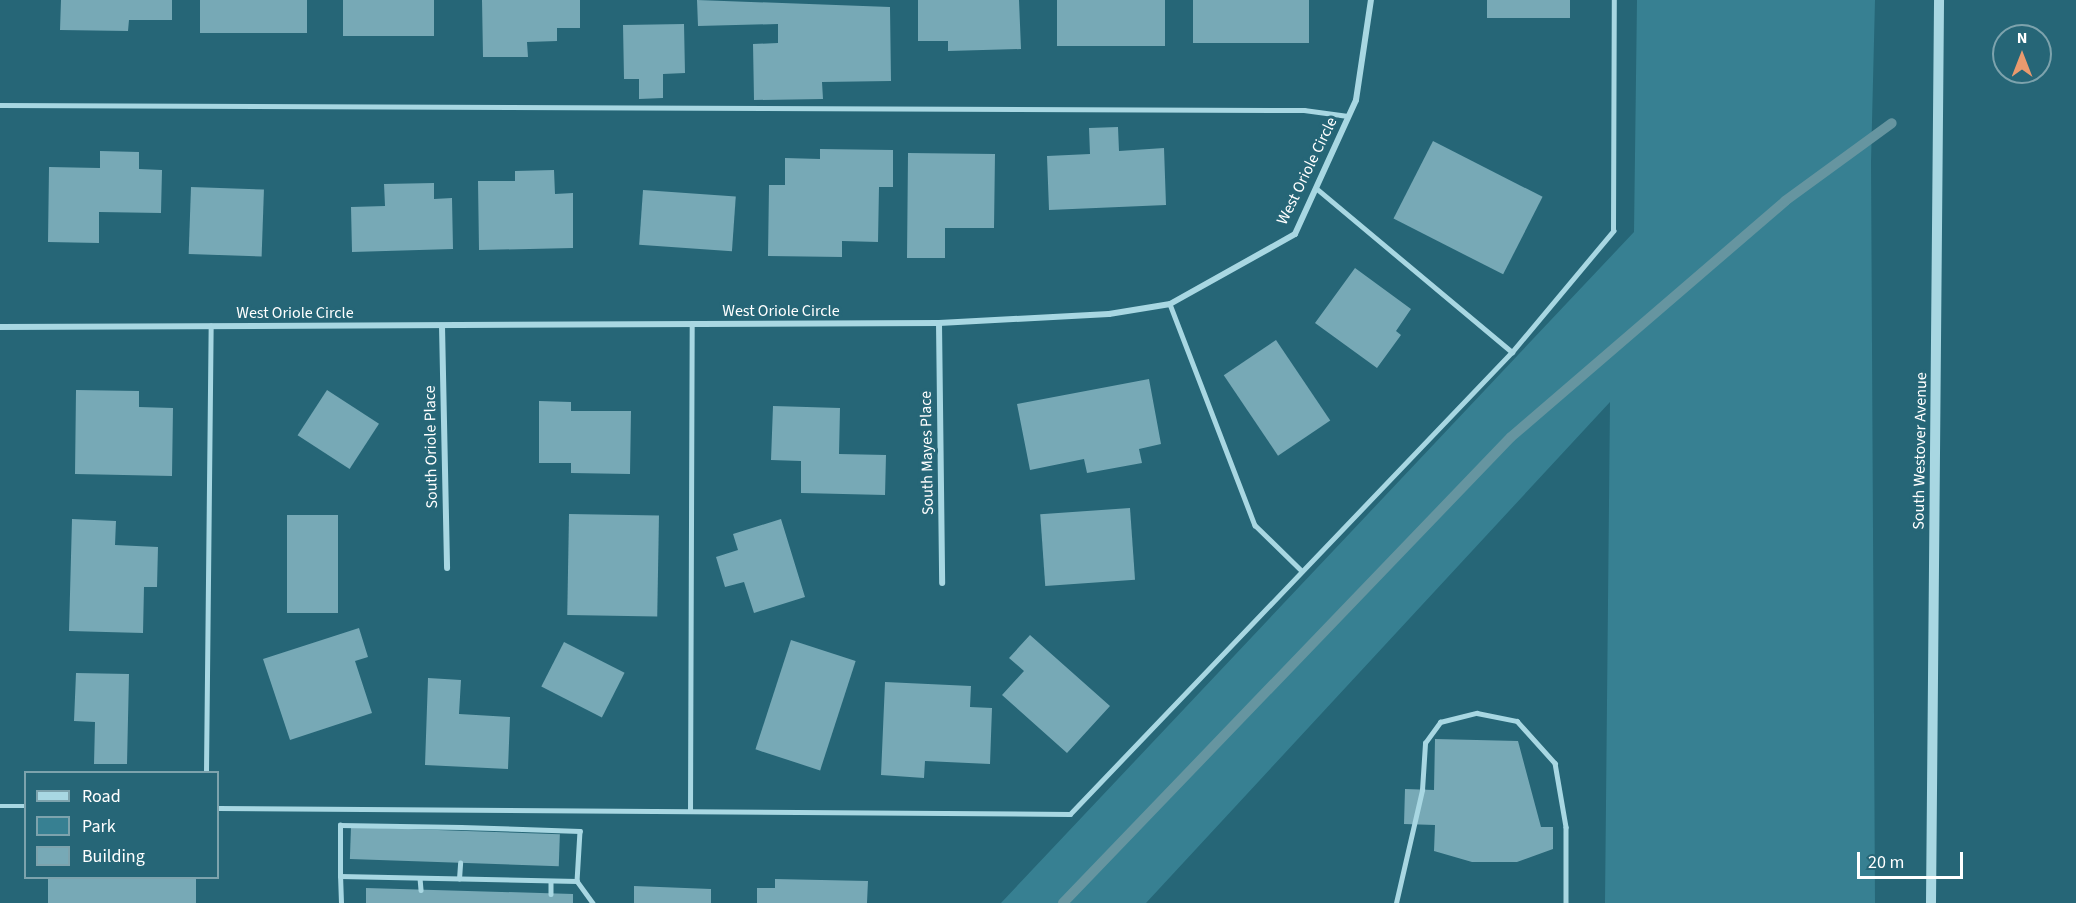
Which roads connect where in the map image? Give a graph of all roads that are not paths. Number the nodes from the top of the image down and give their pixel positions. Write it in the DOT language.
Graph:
graph roads {
  1 [pos="1371,0"];
  2 [pos="1614,0"];
  3 [pos="1939,0"];
  4 [pos="0,105"];
  5 [pos="1348,116"];
  6 [pos="1316,188"];
  7 [pos="1170,304"];
  8 [pos="939,323"];
  9 [pos="692,325"];
  10 [pos="211,326"];
  11 [pos="442,326"];
  12 [pos="0,327"];
  13 [pos="1512,352"];
  14 [pos="447,568"];
  15 [pos="1301,570"];
  16 [pos="942,583"];
  17 [pos="206,771"];
  18 [pos="0,806"];
  19 [pos="24,806"];
  20 [pos="219,808"];
  21 [pos="690,811"];
  22 [pos="460,863"];
  23 [pos="340,876"];
  24 [pos="420,878"];
  25 [pos="459,879"];
  26 [pos="551,880"];
  27 [pos="577,881"];
  28 [pos="421,890"];
  29 [pos="551,894"];
  30 [pos="341,903"];
  31 [pos="592,903"];
  32 [pos="1396,903"];
  33 [pos="1566,903"];
  34 [pos="1930,903"];
  1 -- 5 [label="street, West Oriole Circle"];
  2 -- 13 [label="lane"];
  3 -- 34 [label="street, South Westover Avenue"];
  4 -- 5 [label="lane"];
  5 -- 6 [label="street, West Oriole Circle"];
  6 -- 7 [label="street, West Oriole Circle"];
  6 -- 13 [label="lane"];
  7 -- 8 [label="street, West Oriole Circle"];
  7 -- 15 [label="lane"];
  8 -- 9 [label="street, West Oriole Circle"];
  8 -- 16 [label="street, South Mayes Place"];
  9 -- 11 [label="street, West Oriole Circle"];
  9 -- 21 [label="lane"];
  10 -- 11 [label="street, West Oriole Circle"];
  10 -- 12 [label="street, West Oriole Circle"];
  10 -- 17 [label="lane"];
  11 -- 14 [label="street, South Oriole Place"];
  13 -- 15 [label="lane"];
  15 -- 21 [label="lane"];
  18 -- 19 [label="lane"];
  20 -- 21 [label="lane"];
  22 -- 25 [label="lane"];
  23 -- 24 [label="lane"];
  23 -- 27 [label="lane"];
  23 -- 30 [label="lane"];
  24 -- 25 [label="lane"];
  24 -- 28 [label="lane"];
  25 -- 26 [label="lane"];
  26 -- 27 [label="lane"];
  26 -- 29 [label="lane"];
  27 -- 31 [label="lane"];
  32 -- 33 [label="lane"];
}
